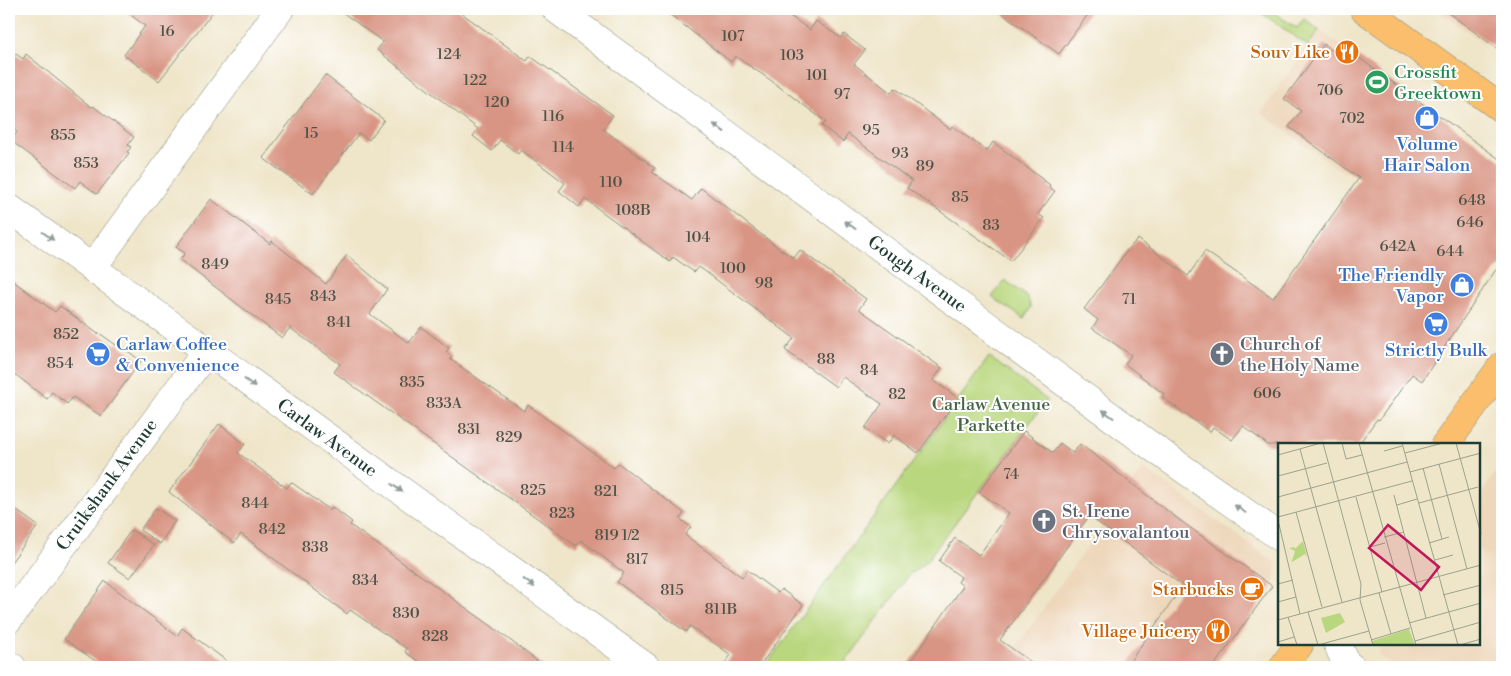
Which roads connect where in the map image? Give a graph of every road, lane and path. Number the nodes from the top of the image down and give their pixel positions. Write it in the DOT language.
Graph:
graph roads {
  1 [pos="280,9"];
  2 [pos="556,9"];
  3 [pos="1364,9"];
  4 [pos="1502,109"];
  5 [pos="9,208"];
  6 [pos="92,268"];
  7 [pos="206,352"];
  8 [pos="1502,366"];
  9 [pos="1446,443"];
  10 [pos="1278,536"];
  11 [pos="9,619"];
  12 [pos="1299,646"];
  13 [pos="1338,646"];
  14 [pos="9,664"];
  15 [pos="12,667"];
  16 [pos="646,667"];
  17 [pos="1283,667"];
  18 [pos="1350,667"];
  1 -- 6 [label="street"];
  10 -- 2 [label="street, Gough Avenue, one-way"];
  3 -- 4 [label="main road"];
  5 -- 6 [label="street, Carlaw Avenue, one-way"];
  6 -- 7 [label="street, Carlaw Avenue"];
  7 -- 11 [label="street, Cruikshank Avenue"];
  7 -- 16 [label="street, Carlaw Avenue, one-way"];
  8 -- 9 [label="main road"];
  12 -- 17 [label="main road"];
  13 -- 18 [label="street"];
  14 -- 15 [label="street"];
}
